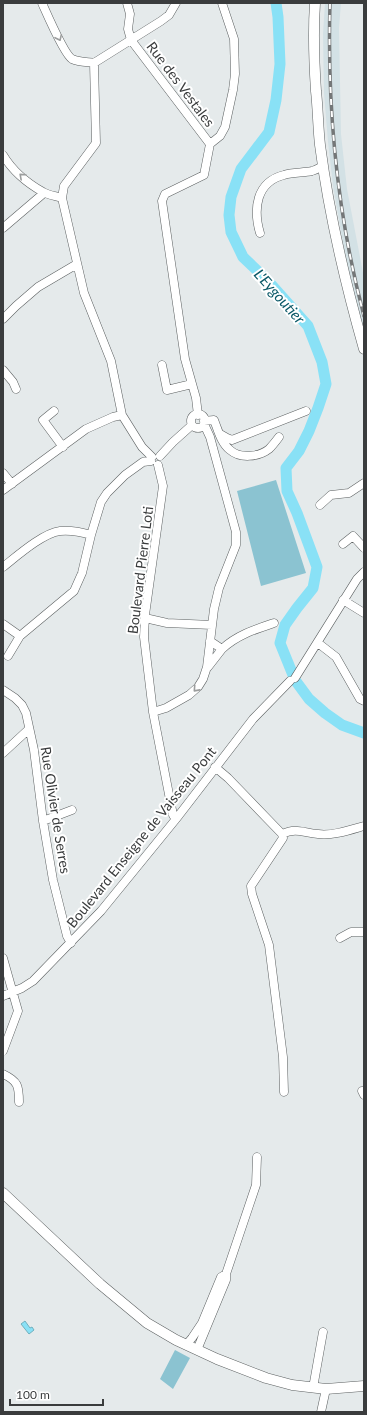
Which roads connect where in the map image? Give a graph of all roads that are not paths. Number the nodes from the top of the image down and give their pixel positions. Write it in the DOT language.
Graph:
graph roads {
  1 [pos="42,3"];
  2 [pos="127,3"];
  3 [pos="176,3"];
  4 [pos="222,3"];
  5 [pos="315,3"];
  6 [pos="131,40"];
  7 [pos="94,63"];
  8 [pos="210,144"];
  9 [pos="3,155"];
  10 [pos="324,170"];
  11 [pos="44,193"];
  12 [pos="62,198"];
  13 [pos="3,228"];
  14 [pos="260,233"];
  15 [pos="77,264"];
  16 [pos="3,319"];
  17 [pos="364,349"];
  18 [pos="162,365"];
  19 [pos="3,370"];
  20 [pos="192,384"];
  21 [pos="16,389"];
  22 [pos="54,411"];
  23 [pos="306,411"];
  24 [pos="122,415"];
  25 [pos="202,420"];
  26 [pos="218,432"];
  27 [pos="279,437"];
  28 [pos="63,447"];
  29 [pos="154,458"];
  30 [pos="3,473"];
  31 [pos="364,483"];
  32 [pos="12,484"];
  33 [pos="3,490"];
  34 [pos="320,505"];
  35 [pos="91,535"];
  36 [pos="343,544"];
  37 [pos="364,548"];
  38 [pos="3,567"];
  39 [pos="364,572"];
  40 [pos="343,600"];
  41 [pos="364,613"];
  42 [pos="145,618"];
  43 [pos="274,623"];
  44 [pos="3,624"];
  45 [pos="212,625"];
  46 [pos="20,636"];
  47 [pos="210,641"];
  48 [pos="318,643"];
  49 [pos="222,649"];
  50 [pos="8,656"];
  51 [pos="207,667"];
  52 [pos="3,690"];
  53 [pos="364,701"];
  54 [pos="153,712"];
  55 [pos="29,729"];
  56 [pos="3,752"];
  57 [pos="215,767"];
  58 [pos="72,810"];
  59 [pos="176,819"];
  60 [pos="43,821"];
  61 [pos="364,826"];
  62 [pos="282,834"];
  63 [pos="364,932"];
  64 [pos="340,938"];
  65 [pos="71,943"];
  66 [pos="3,958"];
  67 [pos="13,992"];
  68 [pos="3,996"];
  69 [pos="3,1050"];
  70 [pos="3,1074"];
  71 [pos="284,1092"];
  72 [pos="364,1092"];
  73 [pos="364,1095"];
  74 [pos="19,1102"];
  75 [pos="257,1157"];
  76 [pos="3,1193"];
  77 [pos="226,1274"];
  78 [pos="323,1332"];
  79 [pos="186,1345"];
  80 [pos="197,1350"];
  81 [pos="364,1386"];
  82 [pos="313,1388"];
  83 [pos="326,1389"];
  84 [pos="321,1412"];
  1 -- 7 [label="street, one-way"];
  2 -- 6 [label="street"];
  3 -- 6 [label="street"];
  4 -- 8 [label="street"];
  5 -- 10 [label="main road"];
  6 -- 7 [label="street"];
  6 -- 8 [label="street, Rue des Vestales"];
  7 -- 12 [label="street"];
  8 -- 20 [label="street"];
  11 -- 9 [label="street, one-way"];
  10 -- 14 [label="street"];
  10 -- 17 [label="main road"];
  11 -- 12 [label="street"];
  11 -- 13 [label="street"];
  12 -- 15 [label="street"];
  15 -- 16 [label="street"];
  15 -- 24 [label="street"];
  18 -- 20 [label="street"];
  19 -- 21 [label="street"];
  20 -- 25 [label="street"];
  22 -- 28 [label="street"];
  23 -- 26 [label="street"];
  24 -- 28 [label="street"];
  24 -- 29 [label="street"];
  25 -- 26 [label="street"];
  25 -- 29 [label="street"];
  25 -- 45 [label="street"];
  26 -- 27 [label="street"];
  28 -- 32 [label="street"];
  29 -- 35 [label="street"];
  29 -- 42 [label="street, Boulevard Pierre Loti"];
  30 -- 32 [label="street"];
  31 -- 34 [label="street"];
  32 -- 33 [label="street"];
  35 -- 38 [label="street"];
  35 -- 46 [label="street"];
  36 -- 37 [label="street"];
  39 -- 40 [label="street, Boulevard Enseigne de Vaisseau Pont"];
  40 -- 41 [label="street"];
  40 -- 48 [label="street, Boulevard Enseigne de Vaisseau Pont"];
  42 -- 45 [label="street"];
  42 -- 54 [label="street, Boulevard Pierre Loti"];
  43 -- 49 [label="street"];
  44 -- 46 [label="street"];
  45 -- 47 [label="street"];
  46 -- 50 [label="street"];
  47 -- 49 [label="street"];
  47 -- 51 [label="street"];
  48 -- 53 [label="street"];
  48 -- 57 [label="street, Boulevard Enseigne de Vaisseau Pont"];
  49 -- 51 [label="street"];
  51 -- 54 [label="street, one-way"];
  52 -- 55 [label="street, Rue Olivier de Serres"];
  54 -- 59 [label="street, Boulevard Pierre Loti"];
  55 -- 56 [label="street"];
  55 -- 60 [label="street, Rue Olivier de Serres"];
  57 -- 59 [label="street, Boulevard Enseigne de Vaisseau Pont"];
  57 -- 62 [label="street"];
  58 -- 60 [label="street"];
  59 -- 65 [label="street, Boulevard Enseigne de Vaisseau Pont"];
  60 -- 65 [label="street, Rue Olivier de Serres"];
  61 -- 62 [label="street"];
  62 -- 71 [label="street"];
  63 -- 64 [label="street"];
  65 -- 67 [label="street, Boulevard Enseigne de Vaisseau Pont"];
  66 -- 67 [label="street"];
  67 -- 68 [label="street, Boulevard Enseigne de Vaisseau Pont"];
  67 -- 69 [label="street"];
  70 -- 74 [label="street"];
  72 -- 73 [label="street"];
  75 -- 77 [label="street"];
  76 -- 79 [label="main road"];
  77 -- 79 [label="street"];
  77 -- 80 [label="street"];
  78 -- 82 [label="street"];
  79 -- 80 [label="main road"];
  80 -- 82 [label="main road"];
  81 -- 83 [label="main road"];
  82 -- 83 [label="main road"];
  83 -- 84 [label="street"];
}
